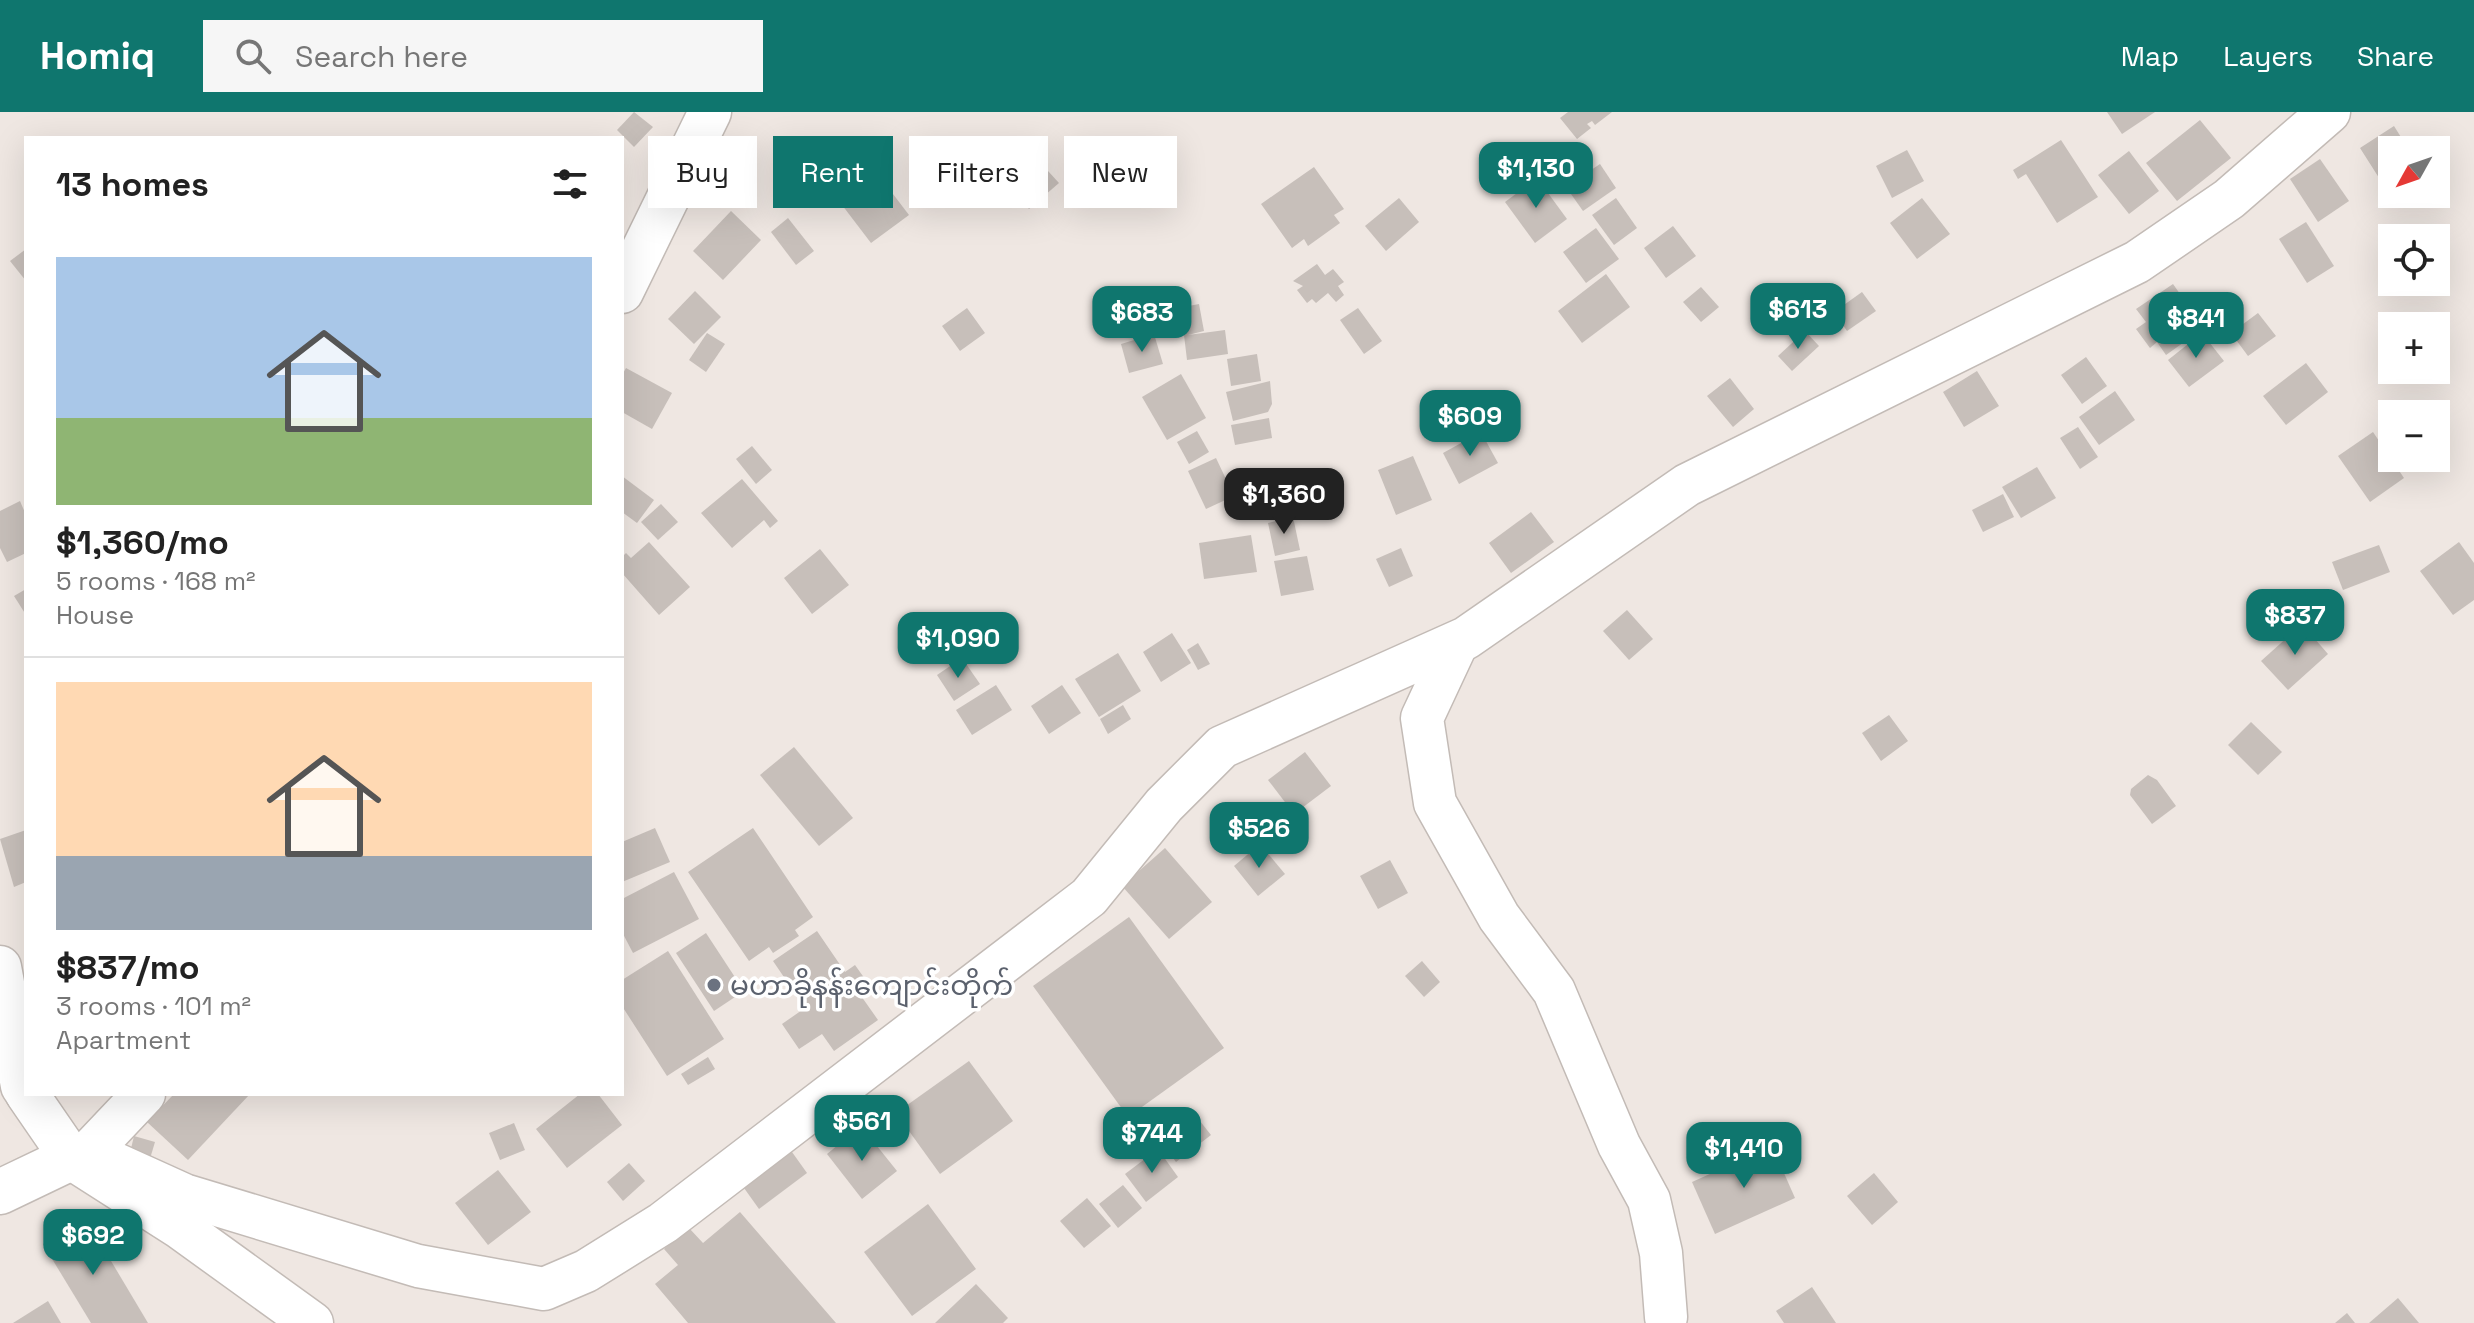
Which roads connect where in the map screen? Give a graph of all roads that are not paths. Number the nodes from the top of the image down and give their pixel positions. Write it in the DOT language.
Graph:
graph roads {
  1 [pos="710,112"];
  2 [pos="2329,112"];
  3 [pos="624,288"];
  4 [pos="1457,643"];
  5 [pos="0,967"];
  6 [pos="24,1089"];
  7 [pos="30,1096"];
  8 [pos="142,1096"];
  9 [pos="80,1155"];
  10 [pos="0,1192"];
  11 [pos="1656,1321"];
  12 [pos="312,1323"];
  1 -- 3 [label="street"];
  2 -- 4 [label="street"];
  4 -- 9 [label="street"];
  4 -- 11 [label="street"];
  5 -- 6 [label="street"];
  7 -- 9 [label="street"];
  8 -- 9 [label="street"];
  9 -- 10 [label="street"];
  9 -- 12 [label="street"];
}
